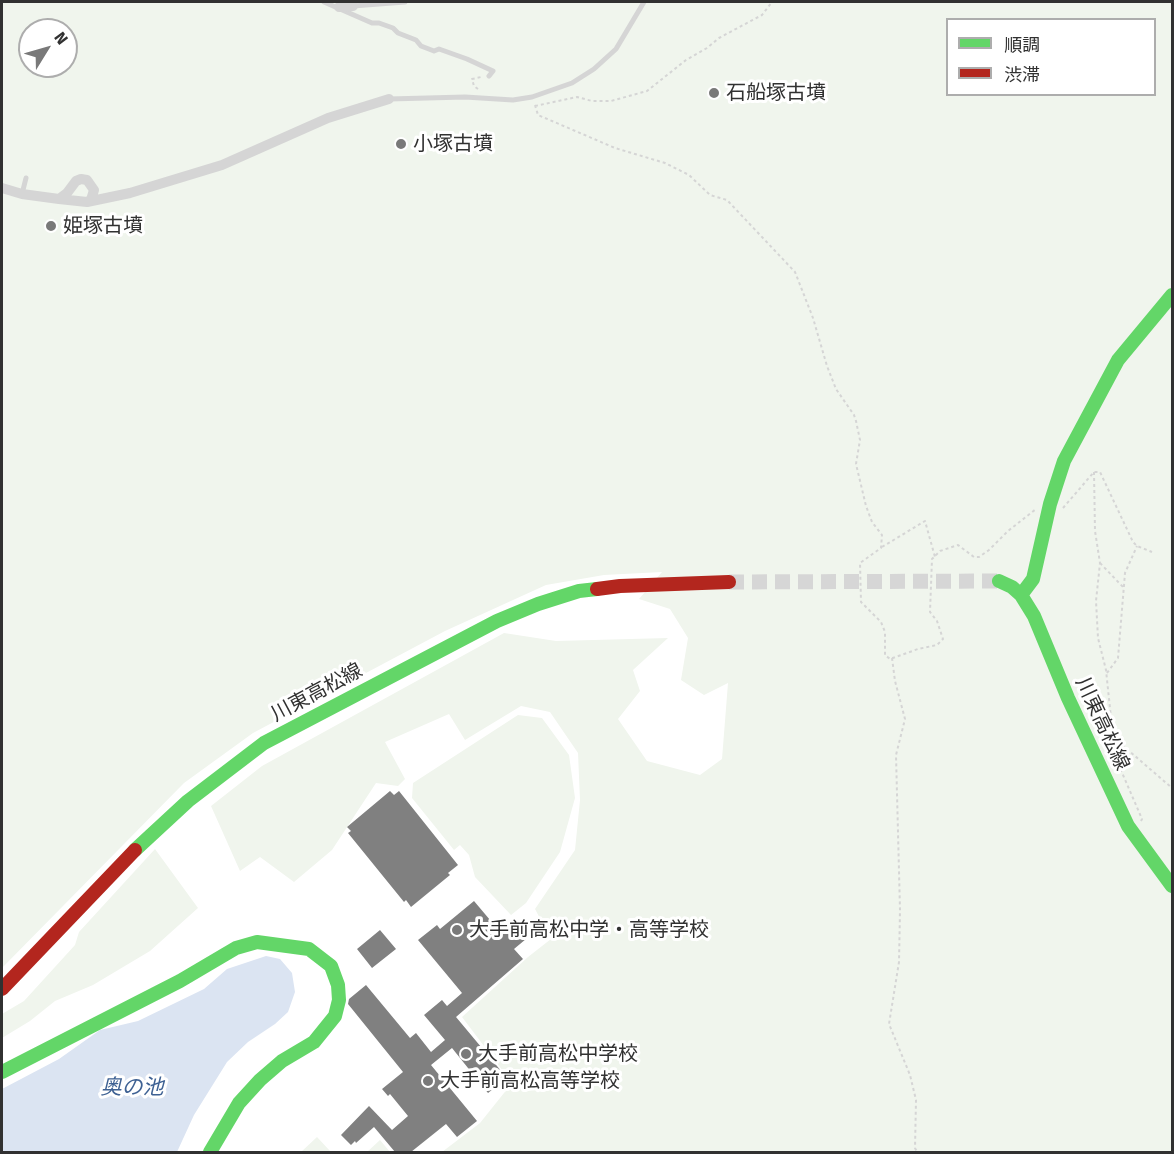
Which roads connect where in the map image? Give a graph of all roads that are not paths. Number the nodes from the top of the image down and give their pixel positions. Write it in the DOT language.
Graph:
graph roads {
  1 [pos="324,2"];
  2 [pos="405,2"];
  3 [pos="644,2"];
  4 [pos="353,6"];
  5 [pos="339,7"];
  6 [pos="489,76"];
  7 [pos="389,99"];
  8 [pos="26,178"];
  9 [pos="2,188"];
  10 [pos="22,194"];
  11 [pos="58,199"];
  12 [pos="87,202"];
  13 [pos="1173,295"];
  14 [pos="999,581"];
  15 [pos="729,582"];
  16 [pos="1021,596"];
  17 [pos="1173,886"];
  18 [pos="2,989"];
  19 [pos="2,1072"];
  20 [pos="210,1152"];
  1 -- 5 [label="lane"];
  2 -- 4 [label="lane"];
  3 -- 7 [label="lane"];
  4 -- 5 [label="street"];
  5 -- 6 [label="lane"];
  7 -- 12 [label="street"];
  8 -- 10 [label="lane"];
  9 -- 10 [label="street"];
  10 -- 11 [label="street"];
  11 -- 12 [label="street"];
  11 -- 12 [label="street"];
  13 -- 16 [label="main road"];
  14 -- 16 [label="main road, 川東高松線"];
  15 -- 18 [label="main road, 川東高松線"];
  16 -- 17 [label="main road, 川東高松線"];
  19 -- 20 [label="main road"];
}
